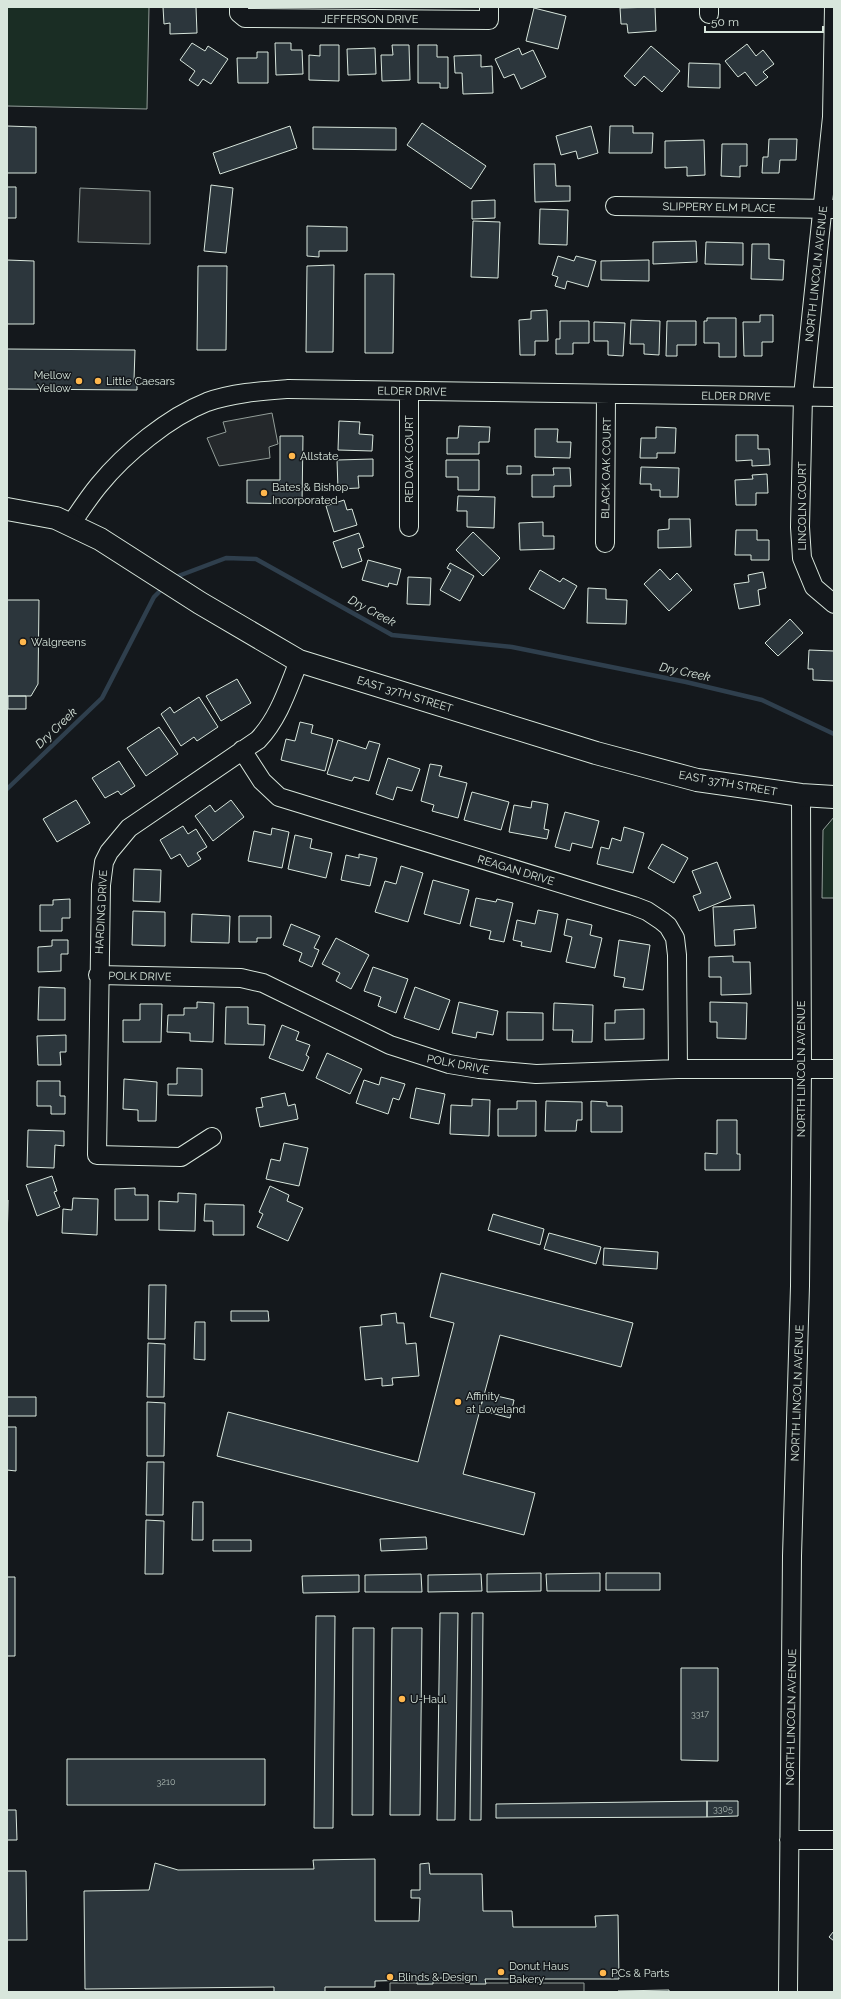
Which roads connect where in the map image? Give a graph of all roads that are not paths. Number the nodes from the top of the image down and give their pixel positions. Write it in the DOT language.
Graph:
graph roads {
  1 [pos="489,7"];
  2 [pos="834,7"];
  3 [pos="239,10"];
  4 [pos="615,206"];
  5 [pos="828,209"];
  6 [pos="409,391"];
  7 [pos="606,394"];
  8 [pos="803,396"];
  9 [pos="834,397"];
  10 [pos="7,509"];
  11 [pos="71,524"];
  12 [pos="409,527"];
  13 [pos="605,543"];
  14 [pos="834,604"];
  15 [pos="299,661"];
  16 [pos="242,750"];
  17 [pos="801,795"];
  18 [pos="834,797"];
  19 [pos="98,975"];
  20 [pos="678,1069"];
  21 [pos="802,1069"];
  22 [pos="834,1069"];
  23 [pos="212,1137"];
  24 [pos="789,1840"];
  25 [pos="834,1840"];
  26 [pos="788,1992"];
  1 -- 3 [label="street, JEFFERSON DRIVE"];
  2 -- 5 [label="street, NORTH LINCOLN AVENUE"];
  4 -- 5 [label="street, SLIPPERY ELM PLACE"];
  5 -- 8 [label="street, NORTH LINCOLN AVENUE"];
  6 -- 7 [label="street, ELDER DRIVE"];
  6 -- 11 [label="street, ELDER DRIVE"];
  6 -- 12 [label="street, RED OAK COURT"];
  7 -- 8 [label="street, ELDER DRIVE"];
  7 -- 13 [label="street, BLACK OAK COURT"];
  8 -- 9 [label="street, ELDER DRIVE"];
  8 -- 14 [label="street, LINCOLN COURT"];
  10 -- 11 [label="main road, EAST 37TH STREET"];
  11 -- 15 [label="main road, EAST 37TH STREET"];
  15 -- 16 [label="street, HARDING DRIVE"];
  15 -- 17 [label="main road, EAST 37TH STREET"];
  16 -- 19 [label="street, HARDING DRIVE"];
  16 -- 20 [label="street, REAGAN DRIVE"];
  17 -- 18 [label="main road, EAST 37TH STREET"];
  17 -- 21 [label="street, NORTH LINCOLN AVENUE"];
  19 -- 20 [label="street, POLK DRIVE"];
  19 -- 23 [label="street, HARDING DRIVE"];
  20 -- 21 [label="street, POLK DRIVE"];
  21 -- 22 [label="street, POLK DRIVE"];
  21 -- 24 [label="street, NORTH LINCOLN AVENUE"];
  24 -- 25 [label="street"];
  24 -- 26 [label="street, NORTH LINCOLN AVENUE"];
}
